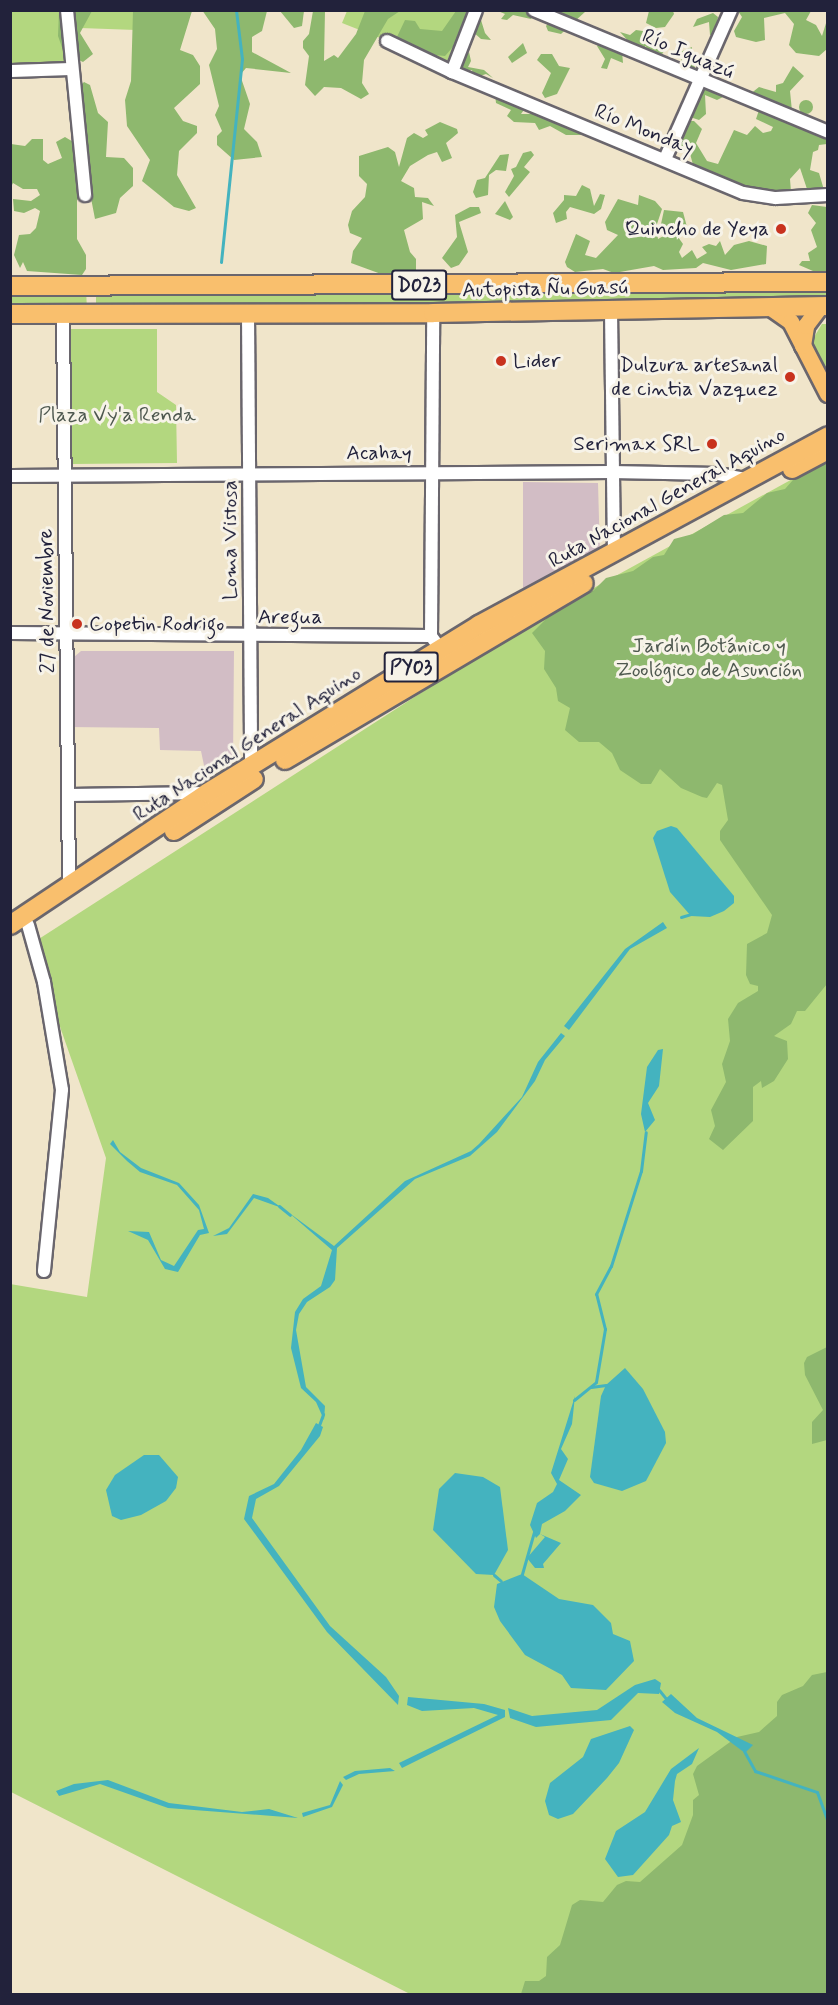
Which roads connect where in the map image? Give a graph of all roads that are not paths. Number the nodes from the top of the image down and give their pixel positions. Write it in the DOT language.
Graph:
graph roads {
  1 [pos="67,10"];
  2 [pos="476,10"];
  3 [pos="534,10"];
  4 [pos="731,10"];
  5 [pos="387,41"];
  6 [pos="72,69"];
  7 [pos="10,71"];
  8 [pos="452,72"];
  9 [pos="701,81"];
  10 [pos="828,132"];
  11 [pos="665,159"];
  12 [pos="85,195"];
  13 [pos="828,195"];
  14 [pos="10,274"];
  15 [pos="828,274"];
  16 [pos="744,282"];
  17 [pos="828,282"];
  18 [pos="10,286"];
  19 [pos="76,287"];
  20 [pos="771,308"];
  21 [pos="611,310"];
  22 [pos="822,311"];
  23 [pos="433,313"];
  24 [pos="10,314"];
  25 [pos="63,314"];
  26 [pos="248,314"];
  27 [pos="803,346"];
  28 [pos="828,394"];
  29 [pos="828,436"];
  30 [pos="828,450"];
  31 [pos="249,472"];
  32 [pos="431,472"];
  33 [pos="611,472"];
  34 [pos="66,475"];
  35 [pos="10,476"];
  36 [pos="747,479"];
  37 [pos="614,553"];
  38 [pos="10,633"];
  39 [pos="67,633"];
  40 [pos="249,637"];
  41 [pos="440,648"];
  42 [pos="251,766"];
  43 [pos="207,793"];
  44 [pos="69,795"];
  45 [pos="69,887"];
  46 [pos="20,925"];
  47 [pos="10,936"];
  48 [pos="44,1271"];
  1 -- 6 [label="street"];
  2 -- 8 [label="street"];
  3 -- 9 [label="street, Río Iguazú"];
  4 -- 9 [label="street"];
  5 -- 8 [label="street, Río Monday"];
  6 -- 7 [label="street"];
  6 -- 12 [label="street"];
  8 -- 11 [label="street, Río Monday"];
  9 -- 10 [label="street, Río Iguazú"];
  9 -- 11 [label="street"];
  11 -- 13 [label="street, Río Monday"];
  14 -- 19 [label="highway"];
  15 -- 16 [label="highway"];
  16 -- 17 [label="highway, Autopista Ñu Guasú / D023"];
  16 -- 19 [label="highway, Autopista Ñu Guasú / D023"];
  18 -- 19 [label="highway, Autopista Ñu Guasú / D023"];
  20 -- 21 [label="highway, Autopista Ñu Guasú / D023"];
  20 -- 22 [label="highway, Autopista Ñu Guasú / D023"];
  20 -- 27 [label="main road"];
  21 -- 23 [label="highway, Autopista Ñu Guasú / D023"];
  21 -- 33 [label="street"];
  22 -- 27 [label="main road"];
  23 -- 26 [label="highway, Autopista Ñu Guasú / D023"];
  23 -- 32 [label="street"];
  24 -- 25 [label="highway, Autopista Ñu Guasú / D023"];
  25 -- 26 [label="highway, Autopista Ñu Guasú / D023"];
  25 -- 34 [label="street, 27 de Noviembre"];
  26 -- 31 [label="street, Loma Vistosa"];
  27 -- 28 [label="main road"];
  29 -- 36 [label="highway, Ruta Nacional General Aquino / PY03"];
  30 -- 41 [label="highway, Ruta Nacional General Aquino / PY03"];
  31 -- 32 [label="street, Acahay"];
  31 -- 34 [label="street, Acahay"];
  31 -- 40 [label="street, Loma Vistosa"];
  32 -- 33 [label="street, Acahay"];
  32 -- 41 [label="street"];
  33 -- 36 [label="street, Acahay"];
  33 -- 37 [label="street"];
  34 -- 35 [label="street, Acahay"];
  34 -- 39 [label="street, 27 de Noviembre"];
  36 -- 37 [label="highway, Ruta Nacional General Aquino / PY03"];
  37 -- 41 [label="highway, Ruta Nacional General Aquino / PY03"];
  38 -- 39 [label="street, Aregua"];
  39 -- 40 [label="street, Aregua"];
  39 -- 44 [label="street, 27 de Noviembre"];
  40 -- 41 [label="street, Aregua"];
  40 -- 42 [label="street, Loma Vistosa"];
  41 -- 42 [label="highway, Ruta Nacional General Aquino / PY03"];
  41 -- 46 [label="highway, Ruta Nacional General Aquino / PY03"];
  42 -- 43 [label="highway, Ruta Nacional General Aquino / PY03"];
  43 -- 44 [label="street"];
  43 -- 45 [label="highway, Ruta Nacional General Aquino / PY03"];
  44 -- 45 [label="street, 27 de Noviembre"];
  45 -- 46 [label="highway, Ruta Nacional General Aquino / PY03"];
  46 -- 47 [label="highway, Ruta Nacional General Aquino / PY03"];
  46 -- 48 [label="street"];
}
